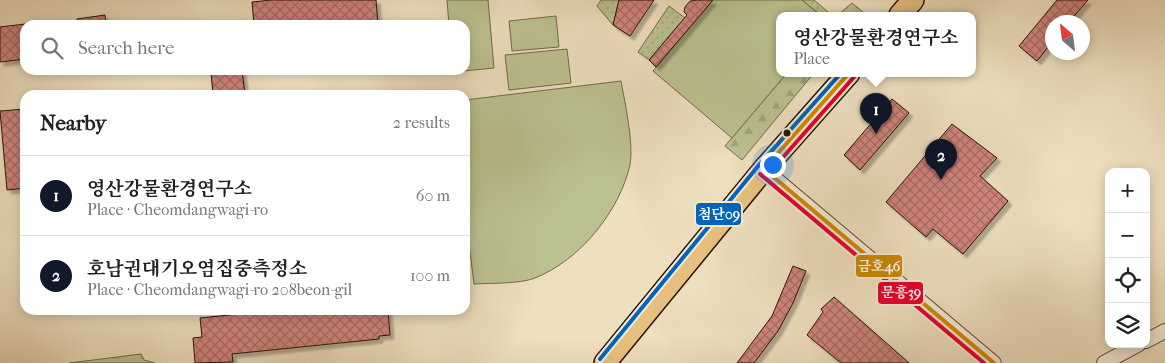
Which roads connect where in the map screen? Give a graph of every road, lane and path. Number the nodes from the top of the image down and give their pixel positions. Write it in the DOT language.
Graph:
graph roads {
  1 [pos="913,0"];
  2 [pos="903,12"];
  3 [pos="845,77"];
  4 [pos="764,169"];
  5 [pos="1165,331"];
  6 [pos="1150,338"];
  7 [pos="1132,348"];
  8 [pos="605,363"];
  9 [pos="994,363"];
  10 [pos="1104,363"];
  1 -- 2 [label="main road"];
  3 -- 4 [label="main road"];
  4 -- 8 [label="main road"];
  4 -- 9 [label="street"];
  5 -- 6 [label="street"];
  7 -- 10 [label="street"];
}
